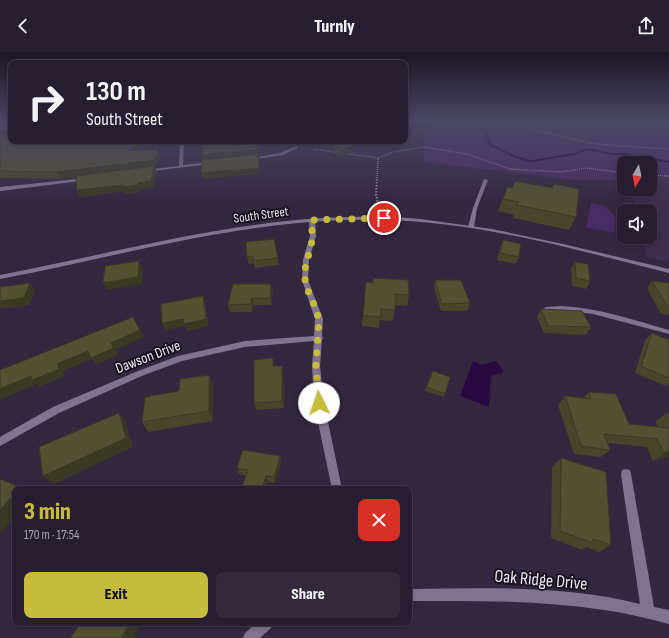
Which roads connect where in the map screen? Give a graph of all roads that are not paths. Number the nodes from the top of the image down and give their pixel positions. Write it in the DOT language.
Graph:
graph roads {
  1 [pos="182,148"];
  2 [pos="292,148"];
  3 [pos="245,159"];
  4 [pos="221,162"];
  5 [pos="182,166"];
  6 [pos="142,171"];
  7 [pos="95,178"];
  8 [pos="486,180"];
  9 [pos="0,189"];
  10 [pos="312,220"];
  11 [pos="471,227"];
  12 [pos="669,271"];
  13 [pos="0,277"];
  14 [pos="546,309"];
  15 [pos="669,332"];
  16 [pos="319,338"];
  17 [pos="0,442"];
  18 [pos="626,474"];
  19 [pos="336,486"];
  20 [pos="412,595"];
  21 [pos="648,611"];
  22 [pos="669,617"];
  23 [pos="263,626"];
  24 [pos="250,638"];
  1 -- 5 [label="street"];
  2 -- 3 [label="street"];
  4 -- 5 [label="street"];
  5 -- 6 [label="street"];
  7 -- 9 [label="street"];
  8 -- 11 [label="lane"];
  10 -- 11 [label="street, South Street"];
  10 -- 13 [label="street, South Street"];
  10 -- 16 [label="street"];
  11 -- 12 [label="street, South Street"];
  14 -- 15 [label="lane"];
  16 -- 17 [label="street, Dawson Drive"];
  16 -- 19 [label="street"];
  18 -- 21 [label="street"];
  20 -- 21 [label="street, Oak Ridge Drive"];
  21 -- 22 [label="street, Oak Ridge Drive"];
  23 -- 24 [label="street"];
}
